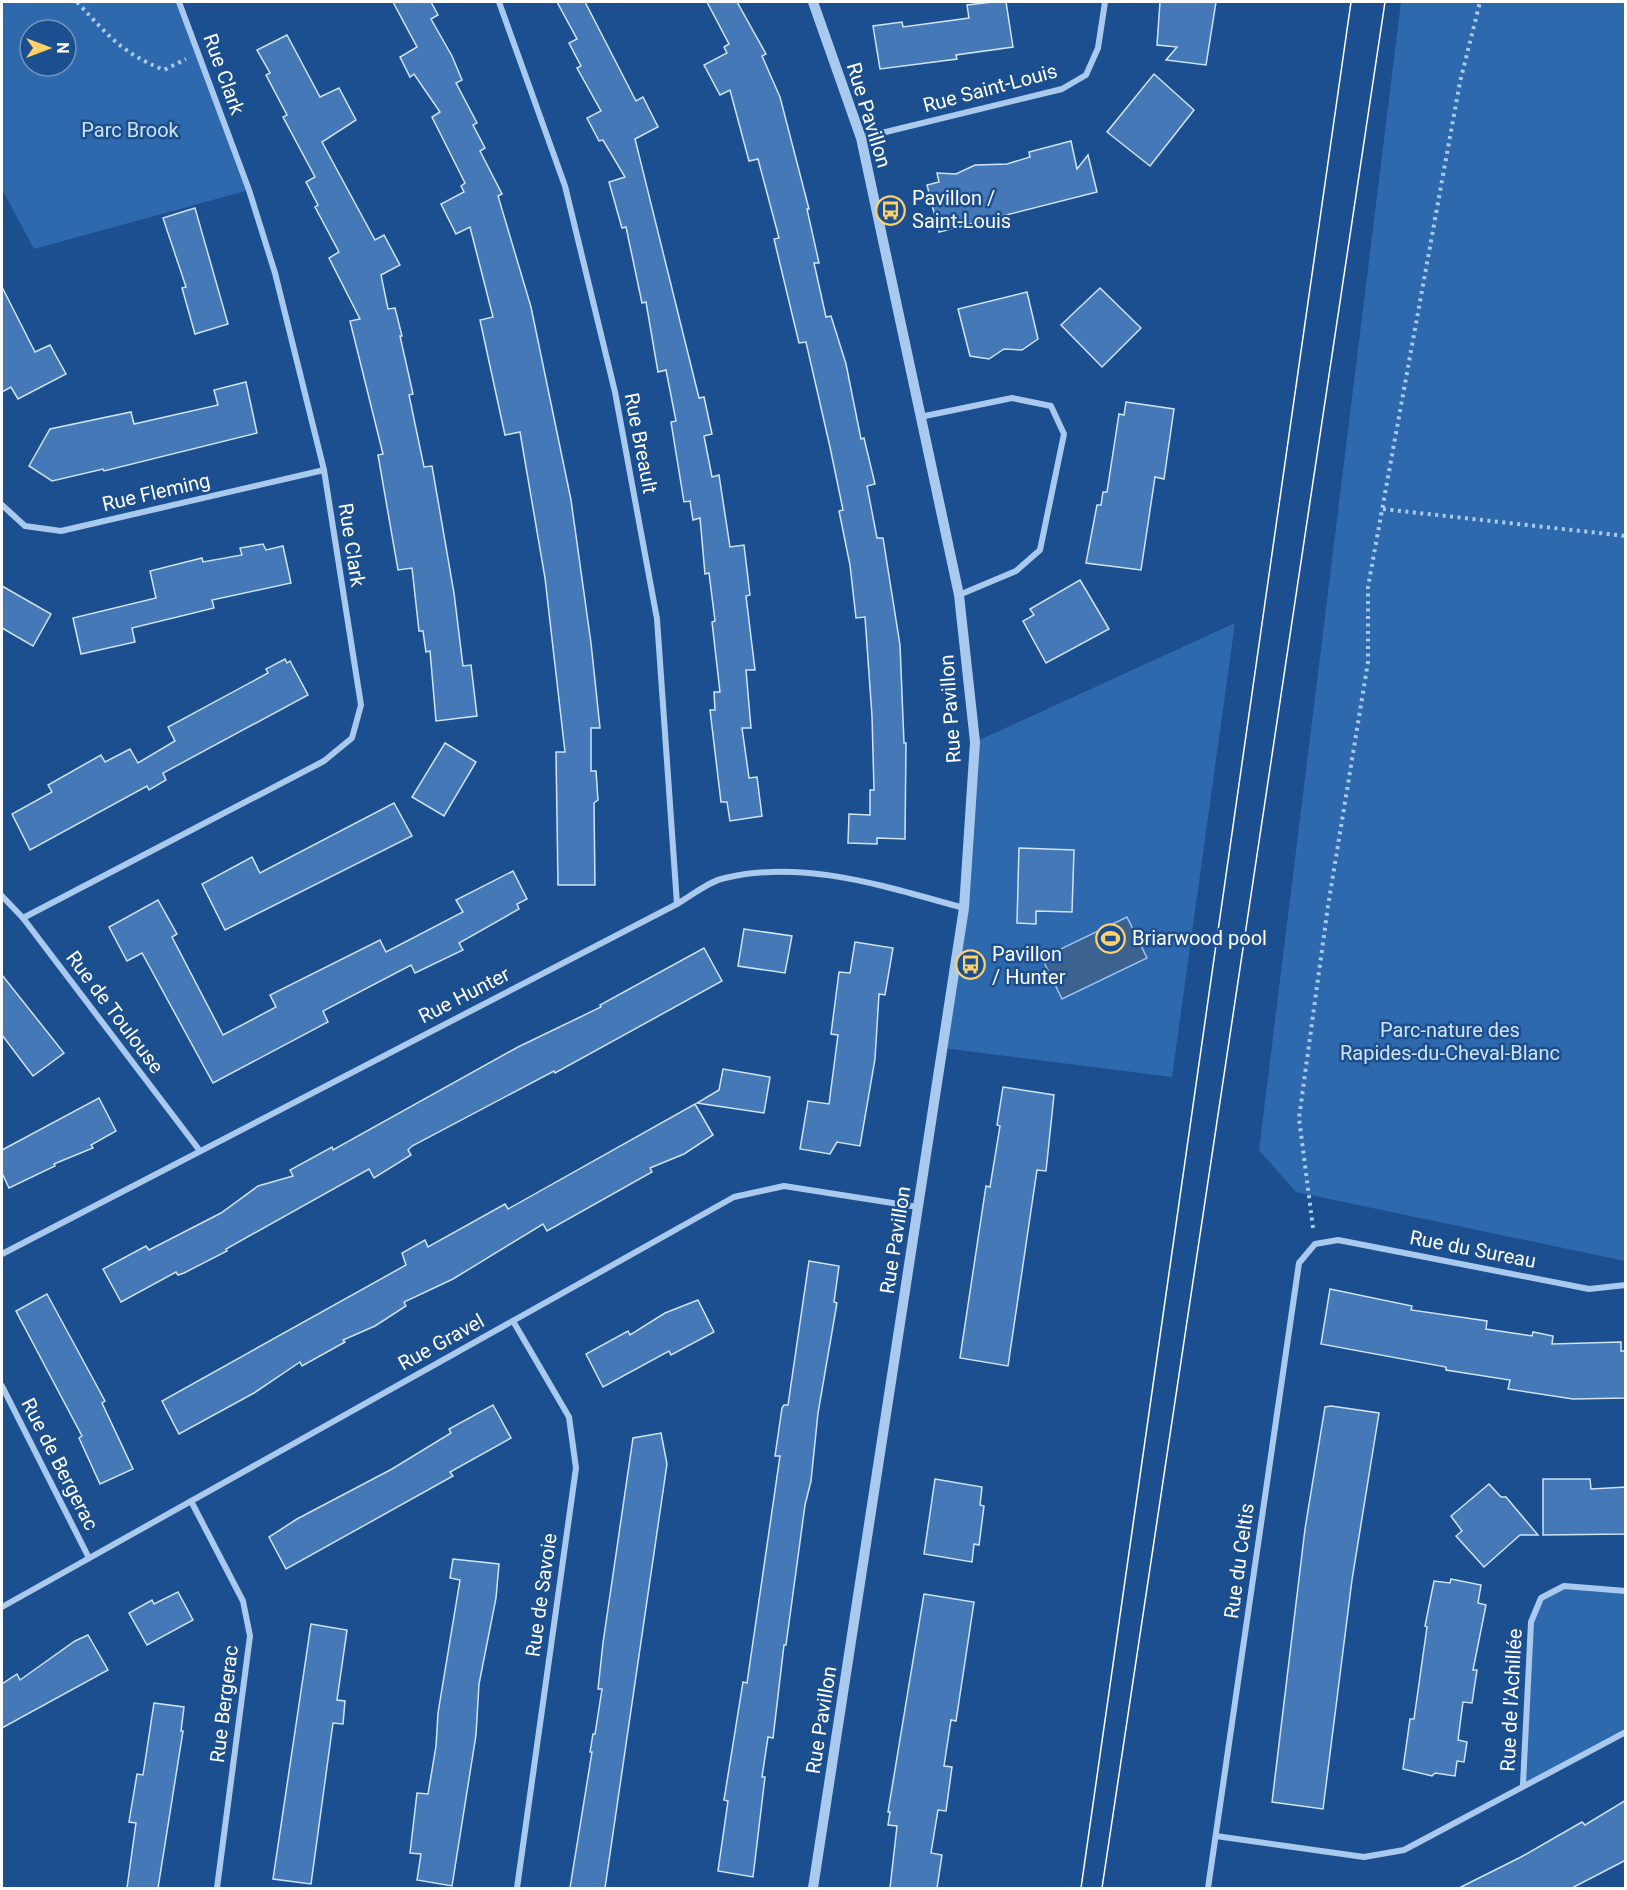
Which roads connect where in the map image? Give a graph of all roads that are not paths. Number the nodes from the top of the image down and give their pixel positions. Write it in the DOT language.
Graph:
graph roads {
  1 [pos="179,2"];
  2 [pos="499,2"];
  3 [pos="813,2"];
  4 [pos="1105,2"];
  5 [pos="861,138"];
  6 [pos="920,417"];
  7 [pos="324,470"];
  8 [pos="2,505"];
  9 [pos="959,595"];
  10 [pos="2,896"];
  11 [pos="677,904"];
  12 [pos="964,908"];
  13 [pos="23,918"];
  14 [pos="200,1151"];
  15 [pos="918,1207"];
  16 [pos="1315,1244"];
  17 [pos="2,1254"];
  18 [pos="1626,1285"];
  19 [pos="513,1321"];
  20 [pos="2,1386"];
  21 [pos="191,1501"];
  22 [pos="89,1558"];
  23 [pos="1626,1591"];
  24 [pos="2,1607"];
  25 [pos="1626,1732"];
  26 [pos="1523,1784"];
  27 [pos="1216,1836"];
  28 [pos="217,1888"];
  29 [pos="517,1888"];
  30 [pos="813,1888"];
  31 [pos="1208,1888"];
  1 -- 7 [label="street, Rue Clark"];
  2 -- 11 [label="street, Rue Breault"];
  3 -- 5 [label="street, Rue Pavillon"];
  4 -- 5 [label="street, Rue Saint-Louis"];
  5 -- 6 [label="street, Rue Pavillon"];
  6 -- 9 [label="street, Rue Pavillon"];
  6 -- 9 [label="street"];
  7 -- 8 [label="street, Rue Fleming"];
  7 -- 13 [label="street, Rue Clark"];
  9 -- 12 [label="street, Rue Pavillon"];
  10 -- 13 [label="street, Rue de Toulouse"];
  11 -- 12 [label="street, Rue Hunter"];
  11 -- 14 [label="street, Rue Hunter"];
  12 -- 15 [label="street, Rue Pavillon"];
  13 -- 14 [label="street, Rue de Toulouse"];
  14 -- 17 [label="street, Rue Hunter"];
  15 -- 19 [label="street, Rue Gravel"];
  15 -- 30 [label="street, Rue Pavillon"];
  16 -- 18 [label="street, Rue du Sureau"];
  16 -- 27 [label="street, Rue du Celtis"];
  19 -- 21 [label="street, Rue Gravel"];
  19 -- 29 [label="street, Rue de Savoie"];
  20 -- 22 [label="street, Rue de Bergerac"];
  21 -- 22 [label="street, Rue Gravel"];
  21 -- 28 [label="street, Rue Bergerac"];
  22 -- 24 [label="street, Rue Gravel"];
  23 -- 26 [label="street, Rue de l'Achillée"];
  25 -- 26 [label="street, Rue de l'Achillée"];
  26 -- 27 [label="street, Rue de l'Achillée"];
  27 -- 31 [label="street, Rue du Celtis"];
}
